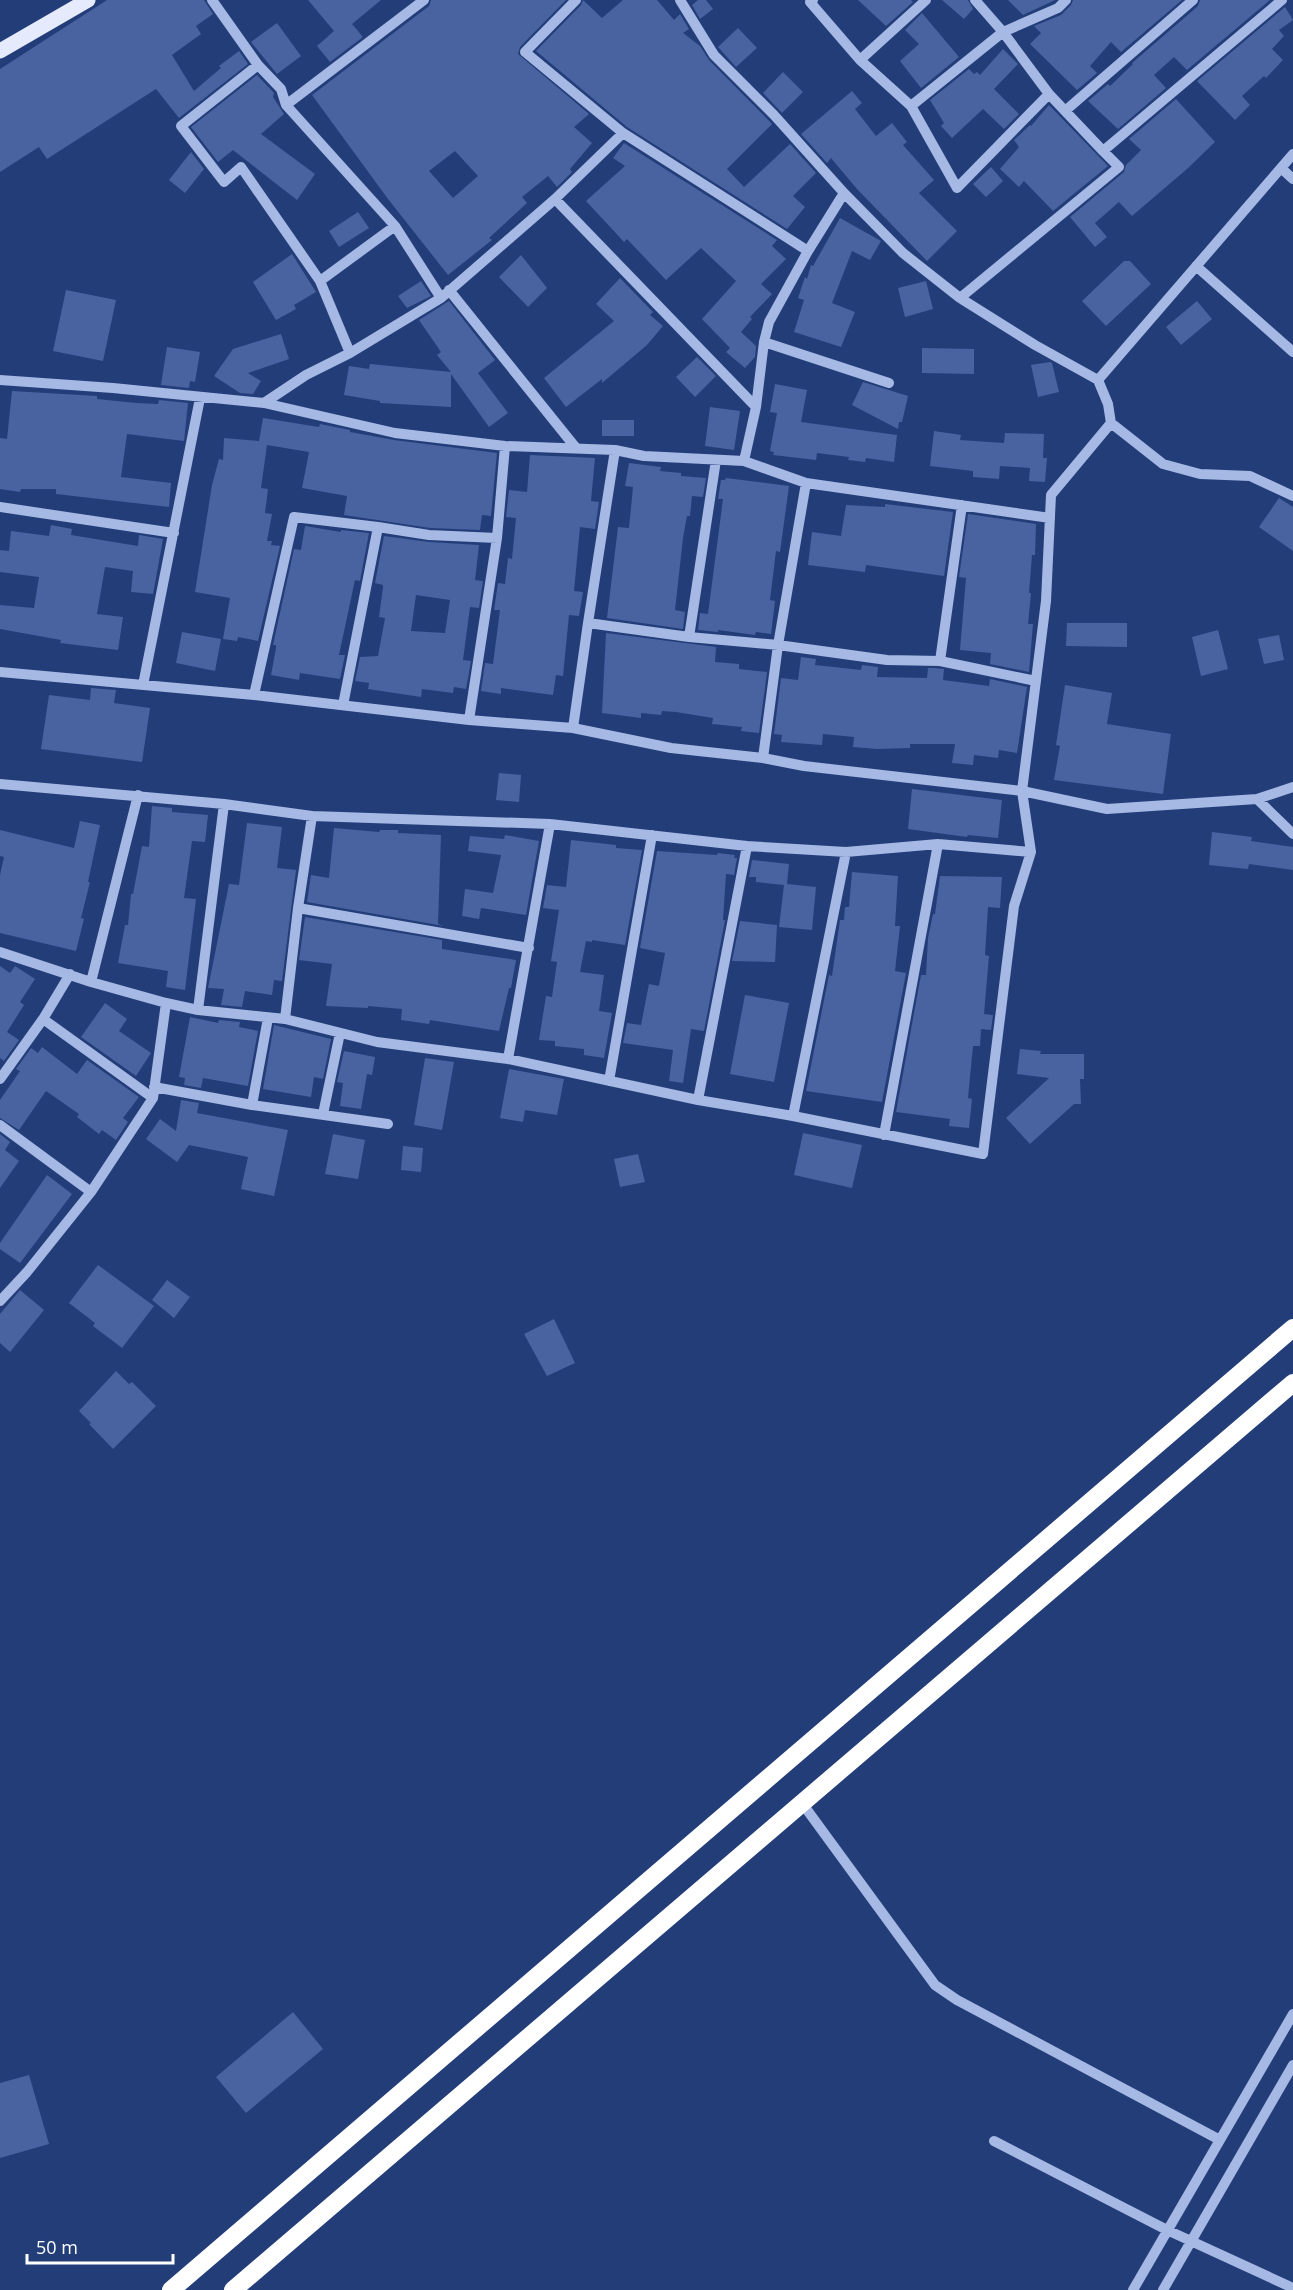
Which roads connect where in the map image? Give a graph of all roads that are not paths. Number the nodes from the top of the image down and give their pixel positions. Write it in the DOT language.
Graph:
graph roads {
  1 [pos="88,0"];
  2 [pos="212,0"];
  3 [pos="424,0"];
  4 [pos="576,0"];
  5 [pos="680,0"];
  6 [pos="813,0"];
  7 [pos="926,0"];
  8 [pos="975,0"];
  9 [pos="1066,0"];
  10 [pos="1193,0"];
  11 [pos="1282,0"];
  12 [pos="1003,32"];
  13 [pos="0,51"];
  14 [pos="860,60"];
  15 [pos="258,65"];
  16 [pos="1049,94"];
  17 [pos="286,105"];
  18 [pos="911,106"];
  19 [pos="1065,111"];
  20 [pos="623,133"];
  21 [pos="1103,151"];
  22 [pos="1293,154"];
  23 [pos="1281,168"];
  24 [pos="1293,179"];
  25 [pos="844,193"];
  26 [pos="555,199"];
  27 [pos="395,226"];
  28 [pos="808,251"];
  29 [pos="1196,266"];
  30 [pos="320,281"];
  31 [pos="445,294"];
  32 [pos="960,298"];
  33 [pos="764,342"];
  34 [pos="1293,352"];
  35 [pos="350,353"];
  36 [pos="0,380"];
  37 [pos="1098,380"];
  38 [pos="889,383"];
  39 [pos="200,398"];
  40 [pos="264,404"];
  41 [pos="756,407"];
  42 [pos="1111,423"];
  43 [pos="505,446"];
  44 [pos="576,448"];
  45 [pos="615,450"];
  46 [pos="716,460"];
  47 [pos="744,461"];
  48 [pos="806,483"];
  49 [pos="1293,496"];
  50 [pos="962,505"];
  51 [pos="0,507"];
  52 [pos="1050,518"];
  53 [pos="378,526"];
  54 [pos="174,533"];
  55 [pos="497,538"];
  56 [pos="588,623"];
  57 [pos="688,637"];
  58 [pos="778,645"];
  59 [pos="940,661"];
  60 [pos="0,672"];
  61 [pos="1036,681"];
  62 [pos="143,685"];
  63 [pos="254,695"];
  64 [pos="343,705"];
  65 [pos="469,720"];
  66 [pos="573,728"];
  67 [pos="763,758"];
  68 [pos="0,784"];
  69 [pos="1293,788"];
  70 [pos="1022,791"];
  71 [pos="138,795"];
  72 [pos="1257,799"];
  73 [pos="224,804"];
  74 [pos="312,816"];
  75 [pos="550,824"];
  76 [pos="1293,834"];
  77 [pos="652,835"];
  78 [pos="938,844"];
  79 [pos="747,846"];
  80 [pos="846,852"];
  81 [pos="1031,852"];
  82 [pos="298,908"];
  83 [pos="529,948"];
  84 [pos="0,952"];
  85 [pos="70,974"];
  86 [pos="91,982"];
  87 [pos="166,1004"];
  88 [pos="198,1010"];
  89 [pos="268,1018"];
  90 [pos="43,1019"];
  91 [pos="285,1019"];
  92 [pos="340,1033"];
  93 [pos="508,1059"];
  94 [pos="1,1076"];
  95 [pos="609,1082"];
  96 [pos="154,1086"];
  97 [pos="153,1098"];
  98 [pos="698,1100"];
  99 [pos="252,1105"];
  100 [pos="323,1114"];
  101 [pos="793,1116"];
  102 [pos="388,1124"];
  103 [pos="0,1125"];
  104 [pos="884,1135"];
  105 [pos="91,1192"];
  106 [pos="0,1302"];
  107 [pos="1293,1328"];
  108 [pos="1293,1383"];
  109 [pos="802,1803"];
  110 [pos="1293,2014"];
  111 [pos="1293,2065"];
  112 [pos="1220,2140"];
  113 [pos="994,2141"];
  114 [pos="1167,2230"];
  115 [pos="1192,2240"];
  116 [pos="1293,2288"];
  117 [pos="171,2290"];
  118 [pos="233,2290"];
  119 [pos="1133,2290"];
  120 [pos="1163,2290"];
  1 -- 13 [label="main road"];
  2 -- 15 [label="street"];
  3 -- 17 [label="street"];
  4 -- 20 [label="street"];
  5 -- 25 [label="street"];
  6 -- 14 [label="street"];
  7 -- 14 [label="street"];
  8 -- 12 [label="street"];
  9 -- 12 [label="street"];
  10 -- 19 [label="street"];
  11 -- 21 [label="street"];
  12 -- 16 [label="street"];
  12 -- 18 [label="street"];
  14 -- 18 [label="street"];
  15 -- 17 [label="street"];
  15 -- 30 [label="street"];
  16 -- 18 [label="street"];
  16 -- 19 [label="street"];
  17 -- 27 [label="street"];
  19 -- 21 [label="street"];
  20 -- 26 [label="street"];
  20 -- 28 [label="street"];
  21 -- 32 [label="street"];
  22 -- 23 [label="street"];
  23 -- 24 [label="street"];
  23 -- 29 [label="street"];
  25 -- 28 [label="street"];
  25 -- 32 [label="street"];
  26 -- 31 [label="street"];
  26 -- 41 [label="street"];
  27 -- 30 [label="street"];
  27 -- 31 [label="street"];
  28 -- 33 [label="street"];
  29 -- 34 [label="street"];
  29 -- 37 [label="street"];
  30 -- 35 [label="street"];
  31 -- 35 [label="street"];
  31 -- 44 [label="street"];
  32 -- 37 [label="street"];
  33 -- 38 [label="street"];
  33 -- 41 [label="street"];
  35 -- 40 [label="street"];
  36 -- 39 [label="street"];
  37 -- 42 [label="street"];
  39 -- 40 [label="street"];
  39 -- 54 [label="street"];
  40 -- 43 [label="street"];
  41 -- 47 [label="street"];
  42 -- 49 [label="street"];
  42 -- 52 [label="street"];
  43 -- 44 [label="street"];
  43 -- 55 [label="street"];
  44 -- 45 [label="street"];
  45 -- 46 [label="street"];
  45 -- 56 [label="street"];
  46 -- 47 [label="street"];
  46 -- 57 [label="street"];
  47 -- 48 [label="street"];
  48 -- 50 [label="street"];
  48 -- 58 [label="street"];
  50 -- 52 [label="street"];
  50 -- 59 [label="street"];
  51 -- 54 [label="street"];
  52 -- 61 [label="street"];
  53 -- 55 [label="street"];
  53 -- 63 [label="street"];
  53 -- 64 [label="street"];
  54 -- 62 [label="street"];
  55 -- 65 [label="street"];
  56 -- 57 [label="street"];
  56 -- 66 [label="street"];
  57 -- 58 [label="street"];
  58 -- 59 [label="street"];
  58 -- 67 [label="street"];
  59 -- 61 [label="street"];
  60 -- 62 [label="street"];
  61 -- 70 [label="street"];
  62 -- 63 [label="street"];
  63 -- 64 [label="street"];
  64 -- 65 [label="street"];
  65 -- 66 [label="street"];
  66 -- 67 [label="street"];
  67 -- 70 [label="street"];
  68 -- 71 [label="street"];
  69 -- 72 [label="street"];
  70 -- 72 [label="street"];
  70 -- 81 [label="street"];
  71 -- 73 [label="street"];
  71 -- 86 [label="street"];
  72 -- 76 [label="street"];
  73 -- 74 [label="street"];
  73 -- 88 [label="street"];
  74 -- 75 [label="street"];
  74 -- 82 [label="street"];
  75 -- 77 [label="street"];
  75 -- 83 [label="street"];
  77 -- 79 [label="street"];
  77 -- 95 [label="street"];
  78 -- 80 [label="street"];
  78 -- 81 [label="street"];
  78 -- 104 [label="street"];
  79 -- 80 [label="street"];
  79 -- 98 [label="street"];
  80 -- 101 [label="street"];
  81 -- 104 [label="street"];
  82 -- 83 [label="street"];
  82 -- 91 [label="street"];
  83 -- 93 [label="street"];
  84 -- 85 [label="street"];
  85 -- 86 [label="street"];
  85 -- 90 [label="street"];
  86 -- 87 [label="street"];
  87 -- 88 [label="street"];
  87 -- 96 [label="street"];
  88 -- 89 [label="street"];
  89 -- 91 [label="street"];
  89 -- 99 [label="street"];
  90 -- 94 [label="street"];
  90 -- 97 [label="street"];
  91 -- 92 [label="street"];
  92 -- 93 [label="street"];
  92 -- 100 [label="street"];
  93 -- 95 [label="street"];
  95 -- 98 [label="street"];
  96 -- 97 [label="street"];
  96 -- 99 [label="street"];
  97 -- 105 [label="street"];
  98 -- 101 [label="street"];
  99 -- 100 [label="street"];
  100 -- 102 [label="street"];
  101 -- 104 [label="street"];
  103 -- 105 [label="street"];
  105 -- 106 [label="street"];
  107 -- 117 [label="highway"];
  108 -- 109 [label="highway"];
  109 -- 112 [label="street"];
  109 -- 118 [label="highway"];
  110 -- 112 [label="street"];
  111 -- 115 [label="street"];
  112 -- 114 [label="street"];
  113 -- 114 [label="street"];
  114 -- 115 [label="street"];
  114 -- 119 [label="street"];
  115 -- 116 [label="street"];
  115 -- 120 [label="street"];
}
